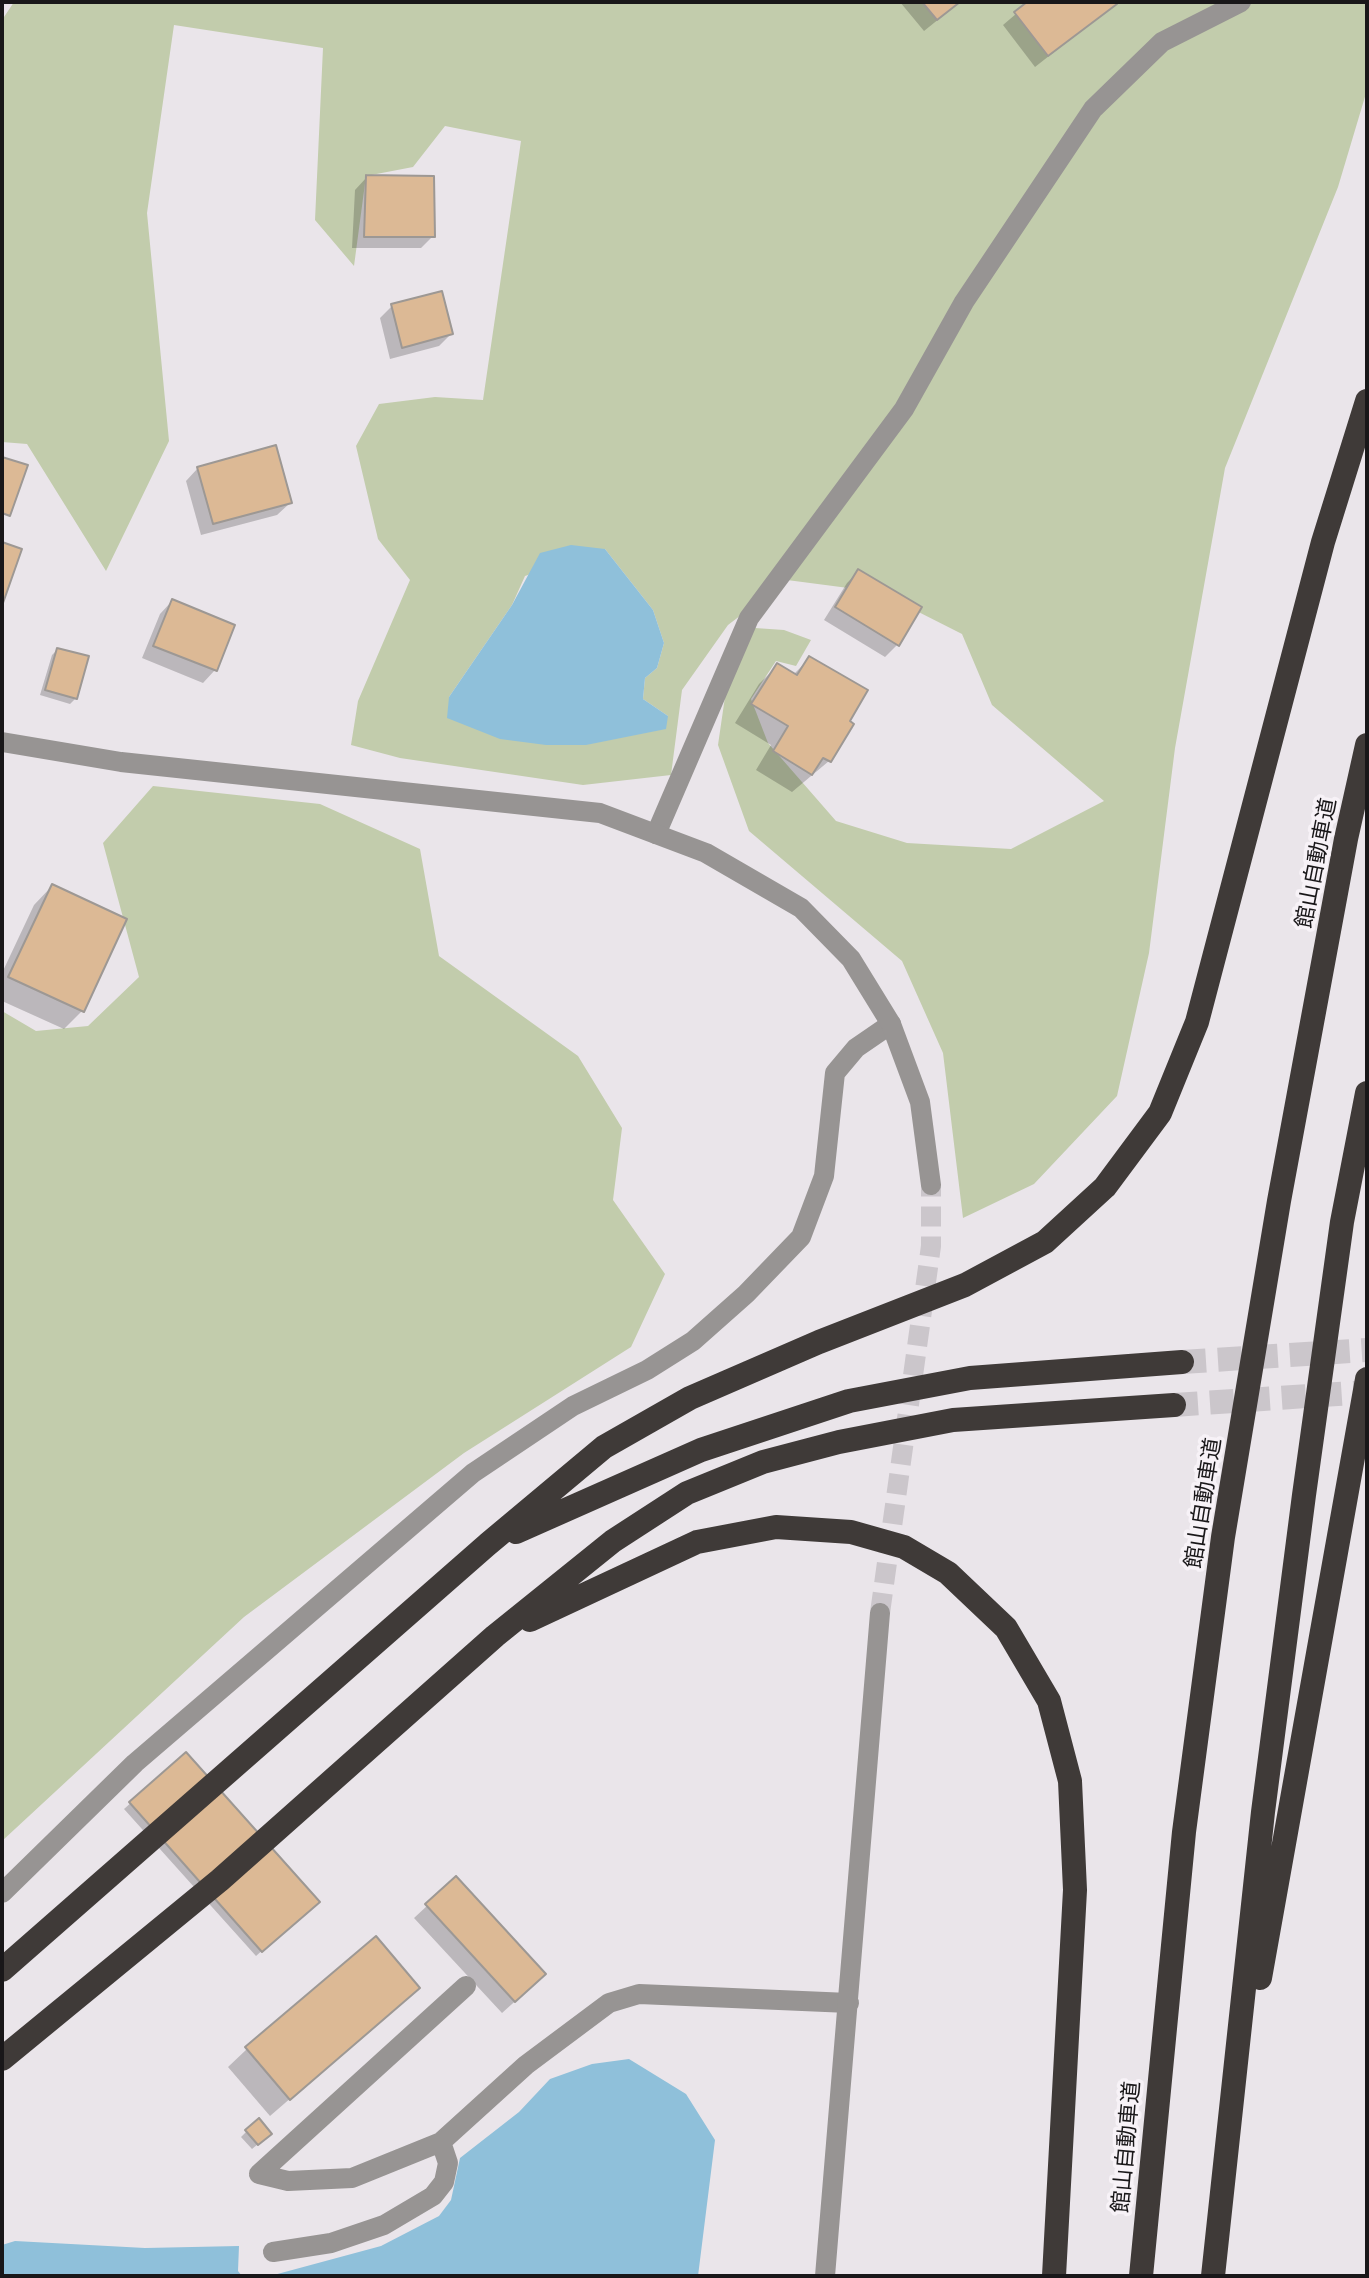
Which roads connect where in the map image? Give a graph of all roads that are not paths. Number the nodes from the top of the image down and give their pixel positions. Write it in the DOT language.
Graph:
graph roads {
  1 [pos="1241,2"];
  2 [pos="1367,401"];
  3 [pos="2,742"];
  4 [pos="1367,745"];
  5 [pos="656,834"];
  6 [pos="891,1024"];
  7 [pos="1367,1093"];
  8 [pos="931,1185"];
  9 [pos="1182,1362"];
  10 [pos="1367,1379"];
  11 [pos="1174,1405"];
  12 [pos="488,1544"];
  13 [pos="880,1613"];
  14 [pos="495,1636"];
  15 [pos="2,1893"];
  16 [pos="2,1970"];
  17 [pos="466,1986"];
  18 [pos="849,2003"];
  19 [pos="2,2059"];
  20 [pos="441,2142"];
  21 [pos="1217,2233"];
  22 [pos="273,2252"];
  23 [pos="825,2276"];
  24 [pos="1054,2276"];
  25 [pos="1141,2276"];
  26 [pos="1213,2276"];
  1 -- 5 [label="street"];
  2 -- 12 [label="highway"];
  3 -- 5 [label="street"];
  4 -- 25 [label="highway, 館山自動車道"];
  5 -- 6 [label="street"];
  6 -- 8 [label="street"];
  6 -- 15 [label="street"];
  7 -- 21 [label="highway"];
  9 -- 12 [label="highway"];
  10 -- 21 [label="highway"];
  11 -- 14 [label="highway"];
  12 -- 16 [label="highway"];
  13 -- 18 [label="street"];
  14 -- 19 [label="highway"];
  14 -- 24 [label="highway"];
  17 -- 20 [label="street"];
  18 -- 20 [label="street"];
  18 -- 23 [label="street"];
  20 -- 22 [label="street"];
  21 -- 26 [label="highway"];
}
